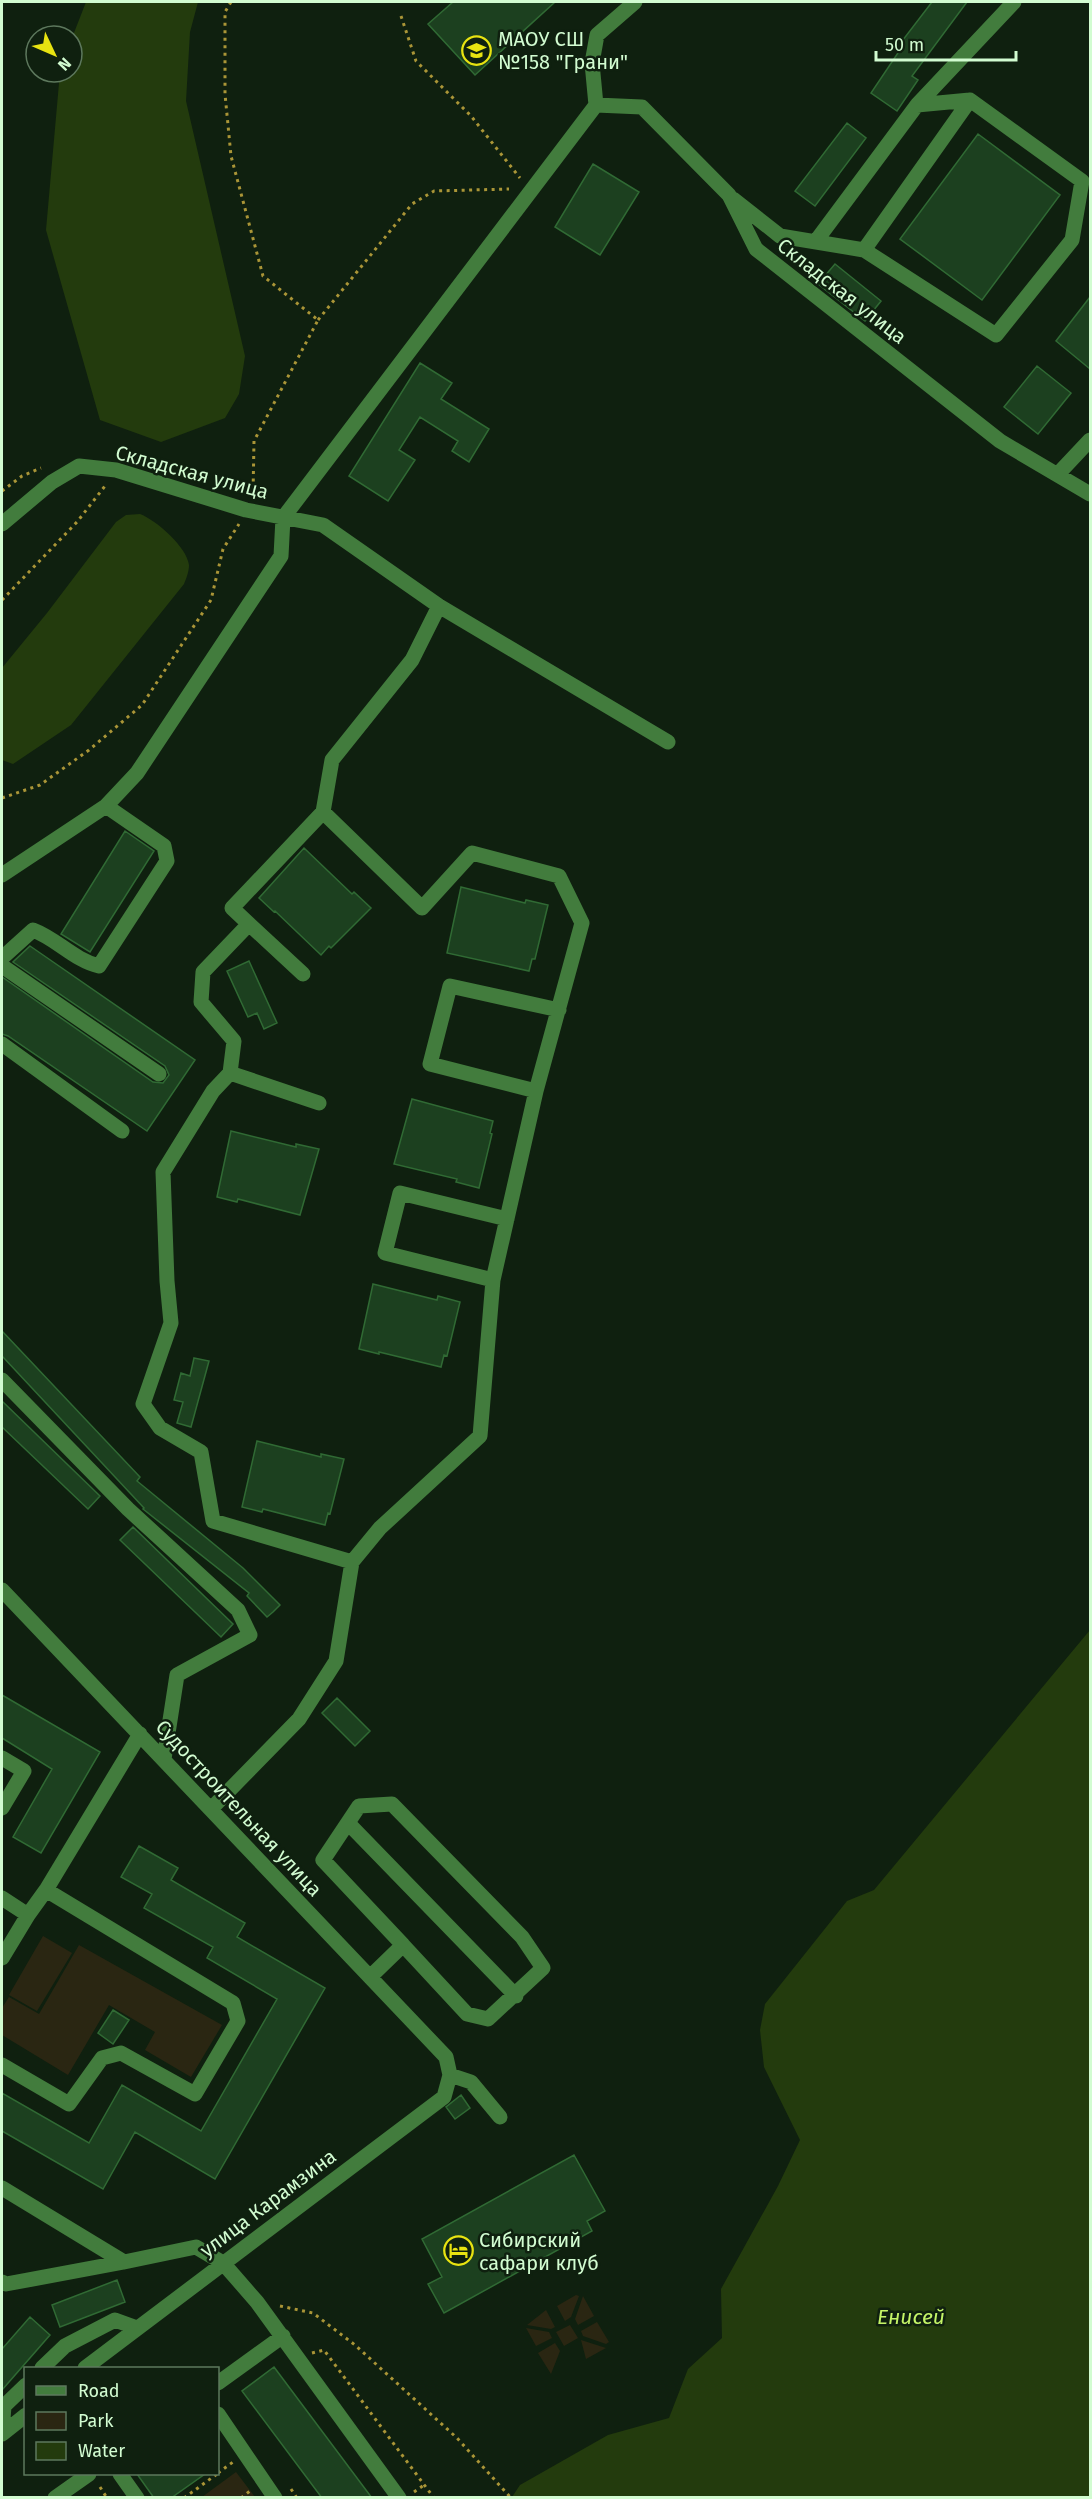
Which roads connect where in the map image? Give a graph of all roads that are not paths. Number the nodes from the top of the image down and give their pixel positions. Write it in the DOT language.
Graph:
graph roads {
  1 [pos="635,2"];
  2 [pos="1014,2"];
  3 [pos="970,100"];
  4 [pos="596,105"];
  5 [pos="917,105"];
  6 [pos="729,195"];
  7 [pos="816,241"];
  8 [pos="864,250"];
  9 [pos="1090,440"];
  10 [pos="1058,474"];
  11 [pos="1090,494"];
  12 [pos="283,518"];
  13 [pos="2,524"];
  14 [pos="439,606"];
  15 [pos="668,742"];
  16 [pos="106,806"];
  17 [pos="322,812"];
  18 [pos="2,875"];
  19 [pos="249,924"];
  20 [pos="2,958"];
  21 [pos="2,966"];
  22 [pos="303,974"];
  23 [pos="559,1010"];
  24 [pos="2,1044"];
  25 [pos="230,1073"];
  26 [pos="159,1074"];
  27 [pos="536,1091"];
  28 [pos="319,1103"];
  29 [pos="122,1131"];
  30 [pos="507,1219"];
  31 [pos="493,1280"];
  32 [pos="2,1380"];
  33 [pos="352,1562"];
  34 [pos="2,1590"];
  35 [pos="140,1734"];
  36 [pos="2,1758"];
  37 [pos="164,1759"];
  38 [pos="2,1808"];
  39 [pos="211,1809"];
  40 [pos="348,1823"];
  41 [pos="46,1890"];
  42 [pos="2,1898"];
  43 [pos="28,1915"];
  44 [pos="403,1945"];
  45 [pos="2,1958"];
  46 [pos="370,1977"];
  47 [pos="516,1996"];
  48 [pos="2,2065"];
  49 [pos="450,2076"];
  50 [pos="500,2117"];
  51 [pos="2,2188"];
  52 [pos="124,2262"];
  53 [pos="224,2263"];
  54 [pos="2,2282"];
  55 [pos="137,2328"];
  56 [pos="283,2336"];
  57 [pos="43,2367"];
  58 [pos="86,2367"];
  59 [pos="219,2382"];
  60 [pos="24,2387"];
  61 [pos="219,2415"];
  62 [pos="24,2416"];
  63 [pos="2,2433"];
  64 [pos="88,2475"];
  65 [pos="121,2475"];
  66 [pos="55,2498"];
  67 [pos="137,2498"];
  68 [pos="275,2498"];
  69 [pos="399,2498"];
  1 -- 4 [label="street"];
  2 -- 5 [label="street"];
  3 -- 5 [label="street"];
  3 -- 8 [label="street"];
  3 -- 8 [label="street"];
  4 -- 6 [label="street, Складская улица"];
  4 -- 12 [label="street"];
  5 -- 7 [label="street"];
  6 -- 7 [label="street"];
  6 -- 10 [label="street, Складская улица"];
  7 -- 8 [label="street"];
  9 -- 10 [label="street"];
  10 -- 11 [label="street, Складская улица"];
  12 -- 13 [label="street, Складская улица"];
  12 -- 14 [label="street, Складская улица"];
  12 -- 16 [label="street"];
  14 -- 15 [label="street, Складская улица"];
  14 -- 17 [label="street"];
  16 -- 18 [label="street"];
  16 -- 20 [label="street"];
  17 -- 19 [label="street"];
  17 -- 23 [label="street"];
  19 -- 22 [label="street"];
  19 -- 25 [label="street"];
  21 -- 26 [label="street"];
  23 -- 27 [label="street"];
  23 -- 27 [label="street"];
  24 -- 29 [label="street"];
  25 -- 28 [label="street"];
  25 -- 33 [label="street"];
  27 -- 30 [label="street"];
  30 -- 31 [label="street"];
  30 -- 31 [label="street"];
  31 -- 33 [label="street"];
  32 -- 37 [label="street"];
  33 -- 39 [label="street"];
  34 -- 35 [label="street, Судостроительная улица"];
  35 -- 37 [label="street, Судостроительная улица"];
  35 -- 41 [label="street"];
  36 -- 38 [label="street"];
  37 -- 39 [label="street, Судостроительная улица"];
  39 -- 46 [label="street, Судостроительная улица"];
  40 -- 44 [label="street"];
  40 -- 47 [label="street"];
  40 -- 47 [label="street"];
  41 -- 43 [label="street"];
  41 -- 48 [label="street"];
  42 -- 43 [label="street"];
  43 -- 45 [label="street"];
  44 -- 46 [label="street"];
  44 -- 47 [label="street"];
  46 -- 49 [label="street, Судостроительная улица"];
  49 -- 50 [label="street"];
  49 -- 53 [label="street, улица Карамзина"];
  51 -- 52 [label="street"];
  52 -- 53 [label="street"];
  52 -- 54 [label="street"];
  53 -- 55 [label="street, улица Карамзина"];
  53 -- 56 [label="street"];
  55 -- 57 [label="street"];
  55 -- 58 [label="street, улица Карамзина"];
  56 -- 59 [label="street"];
  56 -- 69 [label="street"];
  60 -- 63 [label="street"];
  61 -- 68 [label="street"];
  62 -- 63 [label="street"];
  64 -- 66 [label="street"];
  65 -- 67 [label="street"];
}
